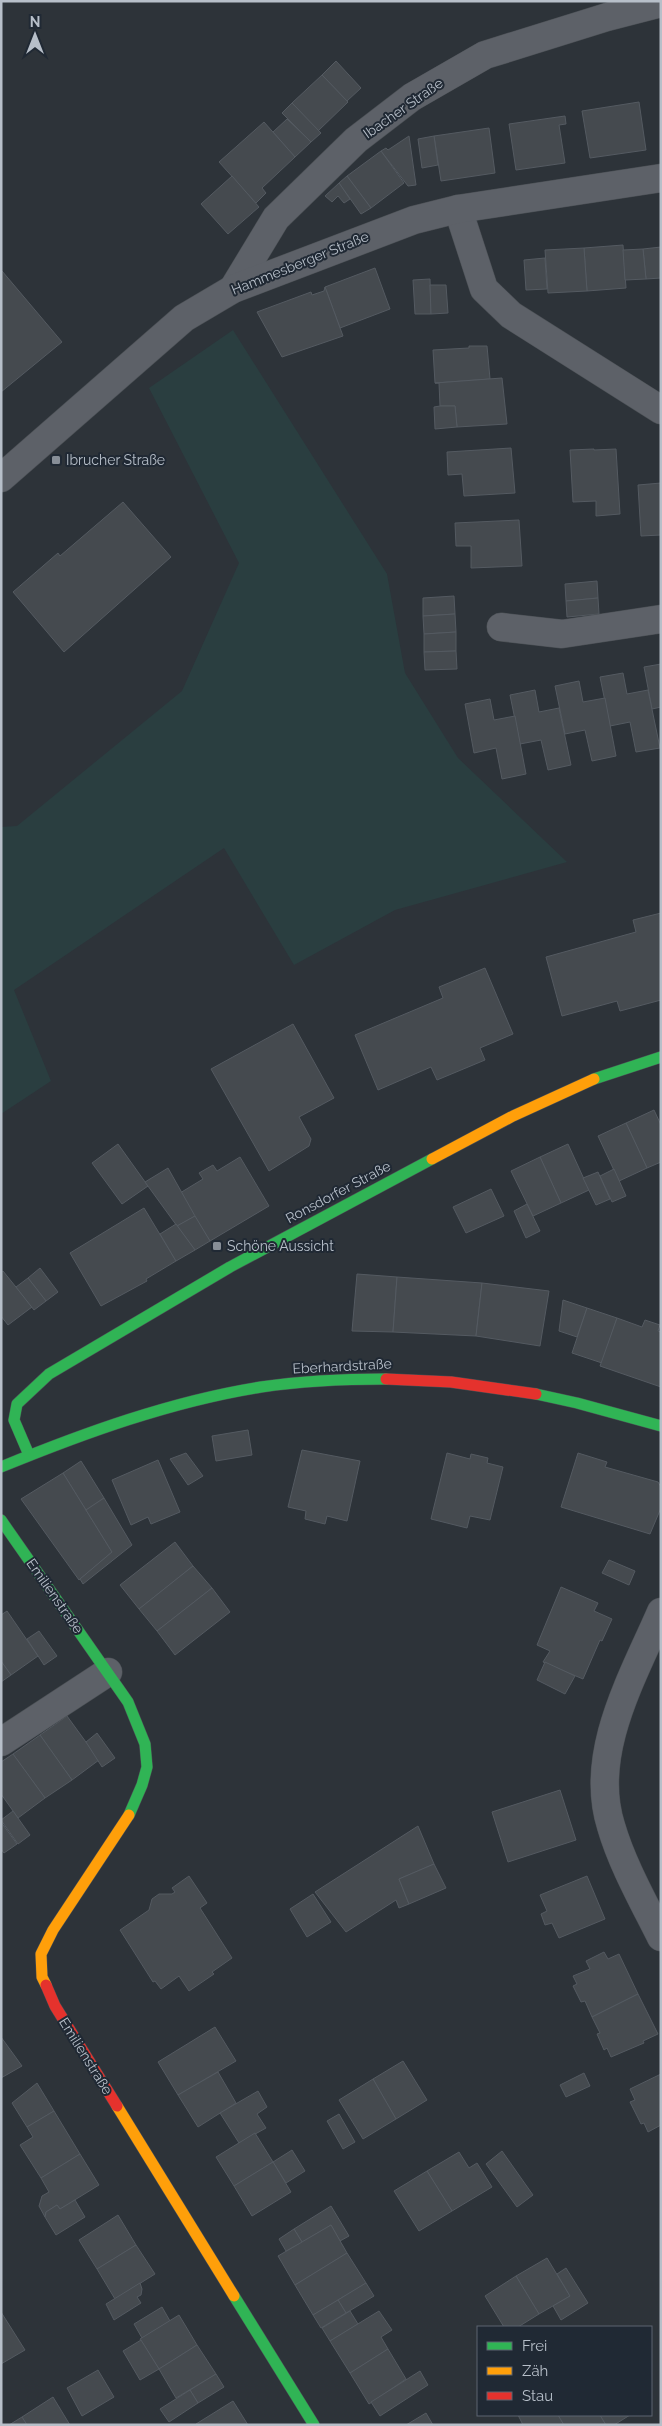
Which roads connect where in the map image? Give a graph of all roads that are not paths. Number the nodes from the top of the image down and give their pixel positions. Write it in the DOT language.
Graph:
graph roads {
  1 [pos="661,3"];
  2 [pos="661,178"];
  3 [pos="458,209"];
  4 [pos="233,289"];
  5 [pos="661,410"];
  6 [pos="1,478"];
  7 [pos="661,619"];
  8 [pos="501,627"];
  9 [pos="661,1057"];
  10 [pos="661,1426"];
  11 [pos="29,1455"];
  12 [pos="1,1467"];
  13 [pos="1,1520"];
  14 [pos="661,1612"];
  15 [pos="108,1672"];
  16 [pos="1,1742"];
  17 [pos="661,1937"];
  18 [pos="314,2425"];
  1 -- 4 [label="street, Ibacher Straße"];
  2 -- 3 [label="street, Hammesberger Straße"];
  3 -- 4 [label="street, Hammesberger Straße"];
  3 -- 5 [label="street"];
  4 -- 6 [label="street, Hammesberger Straße"];
  7 -- 8 [label="street"];
  9 -- 11 [label="main road, Ronsdorfer Straße"];
  10 -- 11 [label="main road, Eberhardstraße"];
  11 -- 12 [label="main road, Eberhardstraße"];
  13 -- 15 [label="main road, Emilienstraße"];
  14 -- 17 [label="street"];
  15 -- 16 [label="street"];
  15 -- 18 [label="main road, Emilienstraße"];
}
